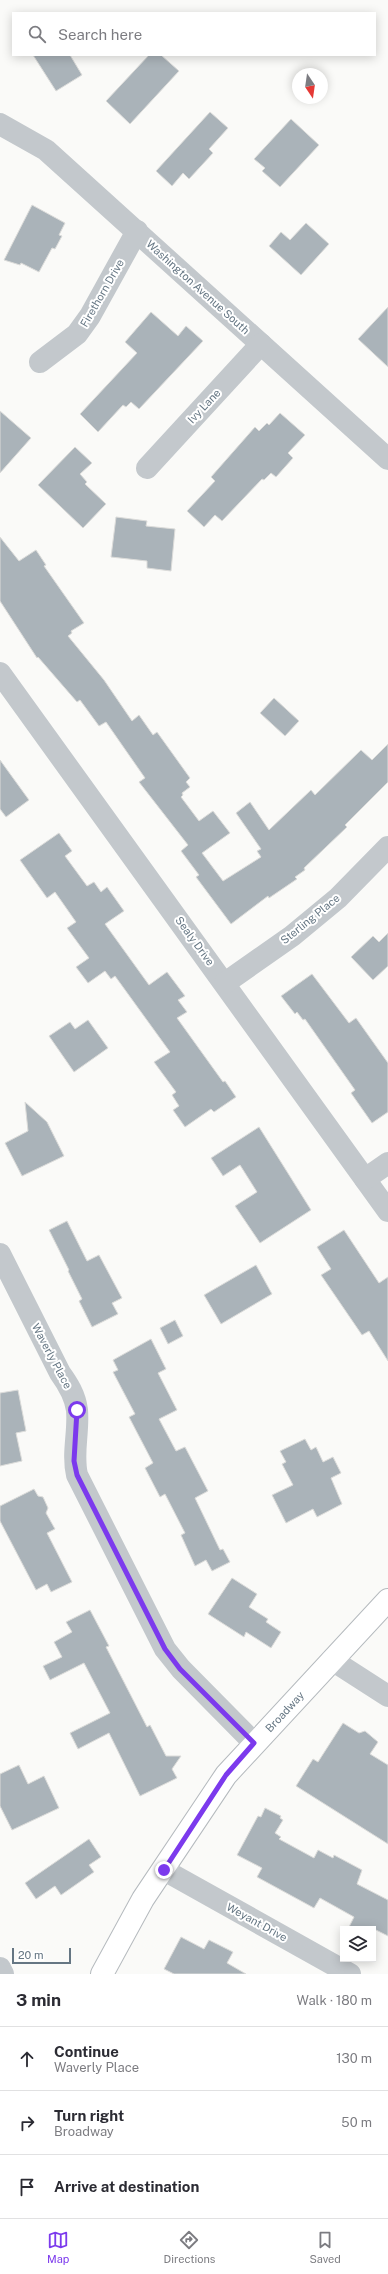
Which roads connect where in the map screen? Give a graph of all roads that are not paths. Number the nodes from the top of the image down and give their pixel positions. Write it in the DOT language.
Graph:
graph roads {
  1 [pos="0,124"];
  2 [pos="137,231"];
  3 [pos="261,344"];
  4 [pos="40,362"];
  5 [pos="387,456"];
  6 [pos="147,468"];
  7 [pos="0,673"];
  8 [pos="388,847"];
  9 [pos="225,983"];
  10 [pos="388,1163"];
  11 [pos="365,1179"];
  12 [pos="388,1211"];
  13 [pos="0,1254"];
  14 [pos="388,1600"];
  15 [pos="332,1660"];
  16 [pos="388,1696"];
  17 [pos="254,1743"];
  18 [pos="164,1870"];
  19 [pos="0,1968"];
  20 [pos="3,1974"];
  21 [pos="102,1974"];
  22 [pos="350,1974"];
  1 -- 2 [label="street, Washington Avenue South"];
  2 -- 3 [label="street, Washington Avenue South"];
  2 -- 4 [label="street, Firethorn Drive"];
  3 -- 5 [label="street, Washington Avenue South"];
  3 -- 6 [label="street, Ivy Lane"];
  7 -- 9 [label="street, Sealy Drive"];
  8 -- 9 [label="street, Sterling Place"];
  9 -- 11 [label="street, Sealy Drive"];
  10 -- 11 [label="street"];
  11 -- 12 [label="street, Sealy Drive"];
  13 -- 17 [label="street, Waverly Place"];
  14 -- 15 [label="main road, Broadway"];
  15 -- 16 [label="street"];
  15 -- 17 [label="main road, Broadway"];
  17 -- 18 [label="main road, Broadway"];
  18 -- 21 [label="main road, Broadway"];
  18 -- 22 [label="street, Weyant Drive"];
  19 -- 20 [label="street"];
}
